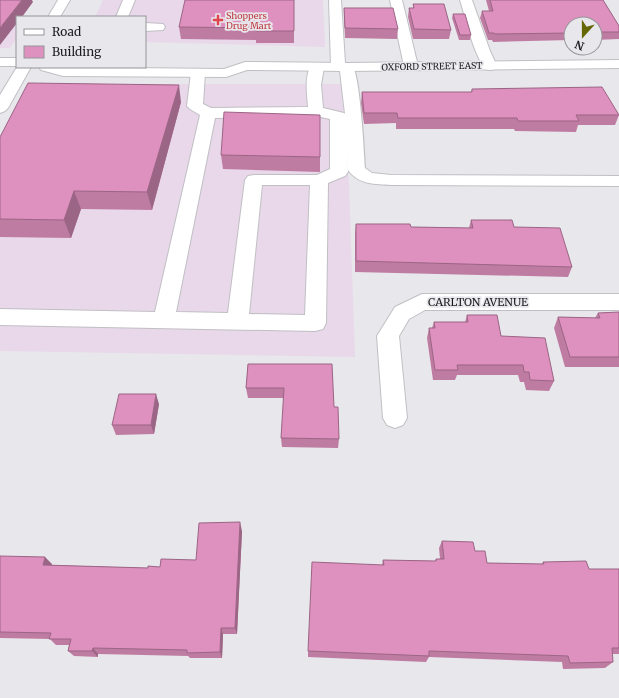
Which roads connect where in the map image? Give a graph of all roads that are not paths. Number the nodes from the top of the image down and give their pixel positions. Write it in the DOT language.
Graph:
graph roads {
  1 [pos="64,0"];
  2 [pos="129,0"];
  3 [pos="335,0"];
  4 [pos="396,0"];
  5 [pos="466,0"];
  6 [pos="56,16"];
  7 [pos="122,16"];
  8 [pos="227,59"];
  9 [pos="0,62"];
  10 [pos="16,62"];
  11 [pos="619,64"];
  12 [pos="245,66"];
  13 [pos="411,66"];
  14 [pos="490,66"];
  15 [pos="317,67"];
  16 [pos="342,67"];
  17 [pos="23,68"];
  18 [pos="49,68"];
  19 [pos="198,73"];
  20 [pos="0,108"];
  21 [pos="316,111"];
  22 [pos="208,113"];
  23 [pos="319,180"];
  24 [pos="619,181"];
  25 [pos="619,302"];
  26 [pos="0,317"];
  27 [pos="164,320"];
  28 [pos="238,321"];
  29 [pos="395,418"];
  1 -- 6 [label="main road"];
  2 -- 7 [label="main road"];
  3 -- 16 [label="main road"];
  4 -- 13 [label="main road"];
  5 -- 14 [label="main road"];
  8 -- 12 [label="main road, OXFORD STREET EAST"];
  9 -- 10 [label="main road"];
  11 -- 14 [label="main road, OXFORD STREET EAST"];
  12 -- 15 [label="main road, OXFORD STREET EAST"];
  12 -- 19 [label="main road, OXFORD STREET EAST"];
  13 -- 14 [label="main road, OXFORD STREET EAST"];
  13 -- 16 [label="main road, OXFORD STREET EAST"];
  15 -- 16 [label="main road, OXFORD STREET EAST"];
  15 -- 21 [label="main road"];
  16 -- 24 [label="main road"];
  17 -- 20 [label="main road"];
  18 -- 19 [label="main road, OXFORD STREET EAST"];
  19 -- 22 [label="main road"];
  21 -- 22 [label="main road"];
  21 -- 23 [label="main road"];
  22 -- 27 [label="main road"];
  23 -- 28 [label="main road"];
  23 -- 28 [label="main road"];
  25 -- 29 [label="main road, CARLTON AVENUE"];
  26 -- 27 [label="main road"];
  27 -- 28 [label="main road"];
}
